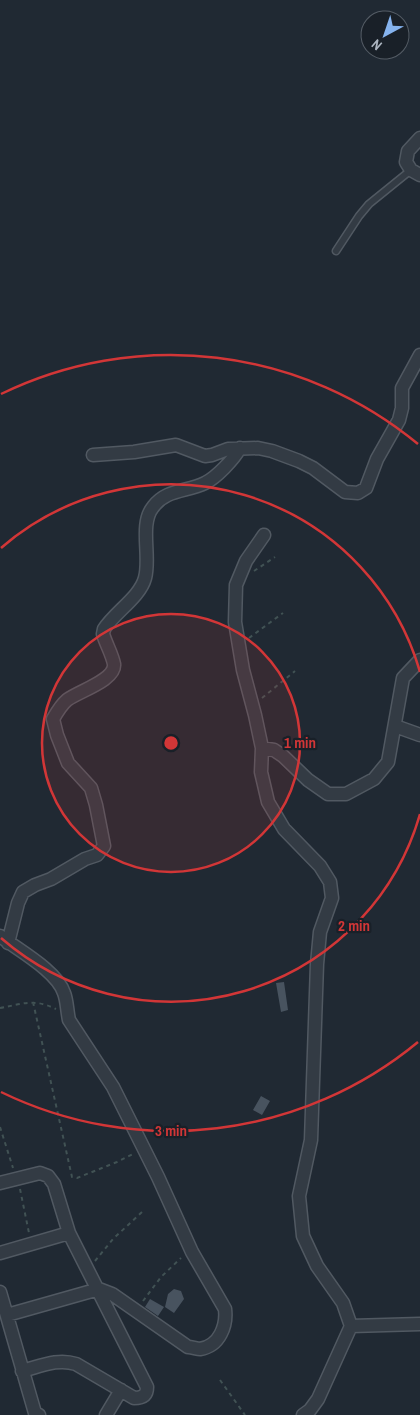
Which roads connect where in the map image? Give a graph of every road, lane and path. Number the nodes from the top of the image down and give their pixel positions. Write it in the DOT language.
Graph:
graph roads {
  1 [pos="420,138"];
  2 [pos="415,173"];
  3 [pos="336,251"];
  4 [pos="420,355"];
  5 [pos="240,448"];
  6 [pos="93,455"];
  7 [pos="264,535"];
  8 [pos="283,613"];
  9 [pos="239,645"];
  10 [pos="420,660"];
  11 [pos="295,671"];
  12 [pos="252,705"];
  13 [pos="395,726"];
  14 [pos="420,735"];
  15 [pos="262,748"];
  16 [pos="4,940"];
  17 [pos="33,1002"];
  18 [pos="0,1008"];
  19 [pos="69,1020"];
  20 [pos="0,1127"];
  21 [pos="135,1153"];
  22 [pos="17,1178"];
  23 [pos="0,1182"];
  24 [pos="142,1212"];
  25 [pos="70,1233"];
  26 [pos="32,1244"];
  27 [pos="0,1253"];
  28 [pos="183,1255"];
  29 [pos="84,1262"];
  30 [pos="99,1289"];
  31 [pos="0,1292"];
  32 [pos="135,1311"];
  33 [pos="7,1315"];
  34 [pos="420,1324"];
  35 [pos="351,1326"];
  36 [pos="22,1371"];
  37 [pos="220,1380"];
  38 [pos="121,1390"];
  39 [pos="36,1414"];
  40 [pos="106,1415"];
  41 [pos="245,1415"];
  42 [pos="303,1415"];
  1 -- 2 [label="street"];
  2 -- 3 [label="lane"];
  4 -- 5 [label="street"];
  5 -- 6 [label="street"];
  5 -- 16 [label="street"];
  7 -- 9 [label="street"];
  8 -- 9 [label="path"];
  9 -- 12 [label="street"];
  10 -- 13 [label="street"];
  11 -- 12 [label="path"];
  12 -- 15 [label="street"];
  13 -- 14 [label="street"];
  13 -- 15 [label="street"];
  15 -- 35 [label="street"];
  16 -- 19 [label="street"];
  17 -- 18 [label="path"];
  17 -- 19 [label="path"];
  17 -- 21 [label="path"];
  19 -- 32 [label="street"];
  20 -- 22 [label="path"];
  22 -- 23 [label="street"];
  22 -- 25 [label="street"];
  22 -- 26 [label="path"];
  24 -- 29 [label="path"];
  25 -- 26 [label="street"];
  25 -- 29 [label="street"];
  26 -- 27 [label="street"];
  28 -- 32 [label="path"];
  29 -- 30 [label="street"];
  30 -- 32 [label="street"];
  30 -- 33 [label="street"];
  30 -- 38 [label="street"];
  31 -- 33 [label="street"];
  33 -- 36 [label="street"];
  34 -- 35 [label="street"];
  35 -- 42 [label="street"];
  36 -- 38 [label="street"];
  36 -- 39 [label="street"];
  37 -- 41 [label="path"];
  38 -- 40 [label="street"];
}
